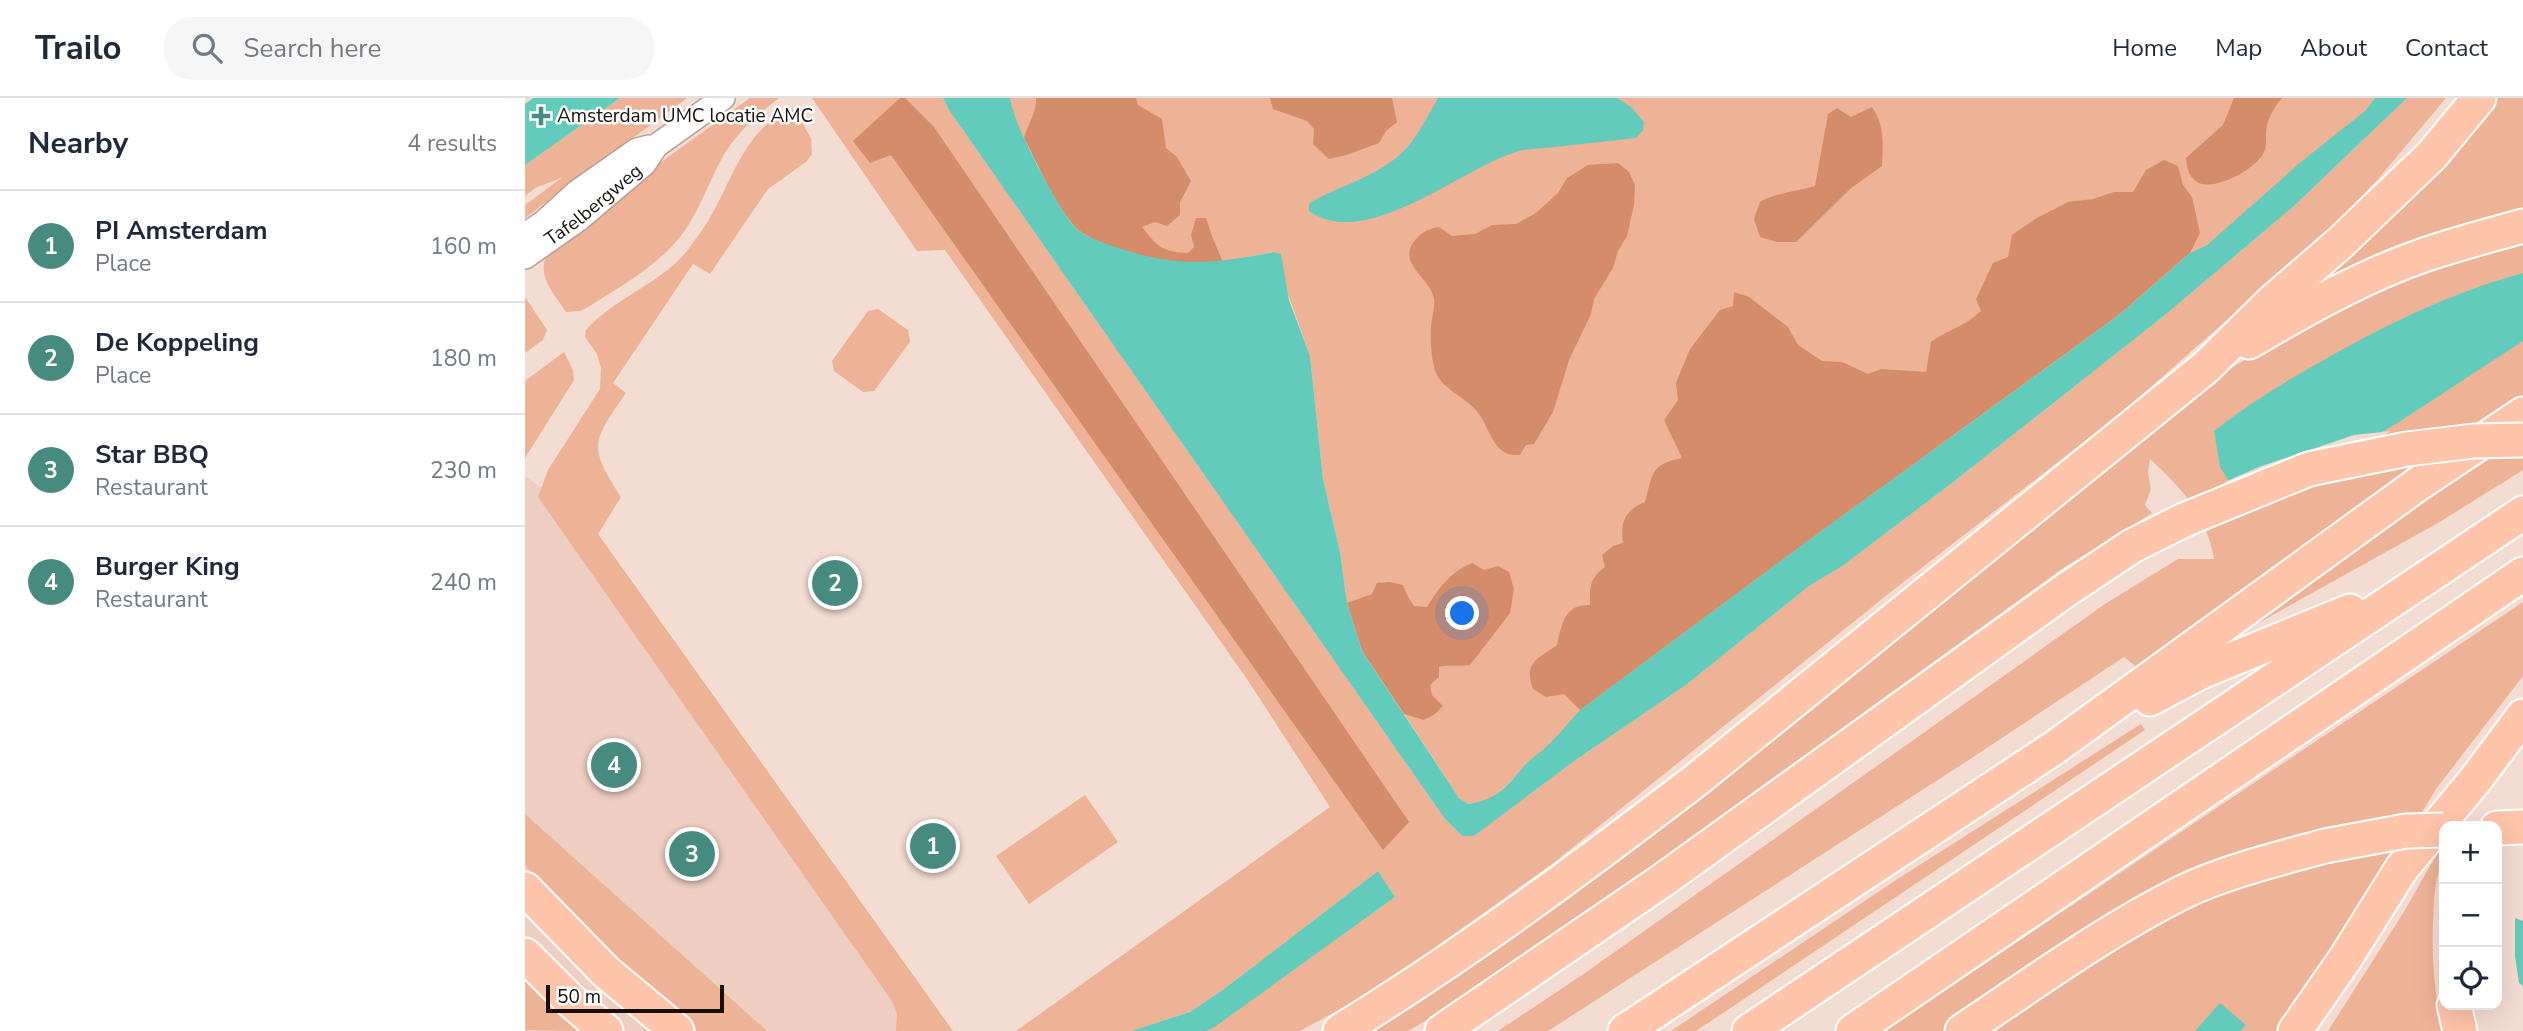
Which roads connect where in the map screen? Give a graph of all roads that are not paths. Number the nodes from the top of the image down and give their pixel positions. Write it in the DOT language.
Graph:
graph roads {
  1 [pos="723,98"];
  2 [pos="2479,98"];
  3 [pos="656,146"];
  4 [pos="2523,226"];
  5 [pos="525,235"];
  6 [pos="525,257"];
  7 [pos="2206,367"];
  8 [pos="2523,414"];
  9 [pos="2523,440"];
  10 [pos="2523,513"];
  11 [pos="2523,574"];
  12 [pos="2414,585"];
  13 [pos="2521,718"];
  14 [pos="2054,748"];
  15 [pos="2470,821"];
  16 [pos="2523,827"];
  17 [pos="2502,828"];
  18 [pos="2439,830"];
  19 [pos="525,889"];
  20 [pos="525,954"];
  21 [pos="2455,1010"];
  22 [pos="606,1031"];
  23 [pos="677,1031"];
  24 [pos="1340,1031"];
  25 [pos="1442,1031"];
  26 [pos="1625,1031"];
  27 [pos="1749,1031"];
  28 [pos="1853,1031"];
  29 [pos="1962,1031"];
  30 [pos="2295,1031"];
  31 [pos="2460,1031"];
  1 -- 3 [label="street, Tafelbergweg"];
  2 -- 7 [label="highway"];
  3 -- 5 [label="street, Tafelbergweg"];
  3 -- 6 [label="street, Tafelbergweg"];
  4 -- 7 [label="highway"];
  7 -- 24 [label="highway"];
  8 -- 14 [label="highway"];
  9 -- 25 [label="highway, bridge"];
  10 -- 12 [label="highway"];
  11 -- 28 [label="highway"];
  12 -- 14 [label="highway"];
  12 -- 27 [label="highway"];
  13 -- 15 [label="highway"];
  13 -- 30 [label="highway"];
  14 -- 26 [label="highway"];
  16 -- 17 [label="highway"];
  18 -- 29 [label="highway, bridge"];
  19 -- 23 [label="highway"];
  20 -- 22 [label="highway"];
  21 -- 31 [label="highway"];
}
